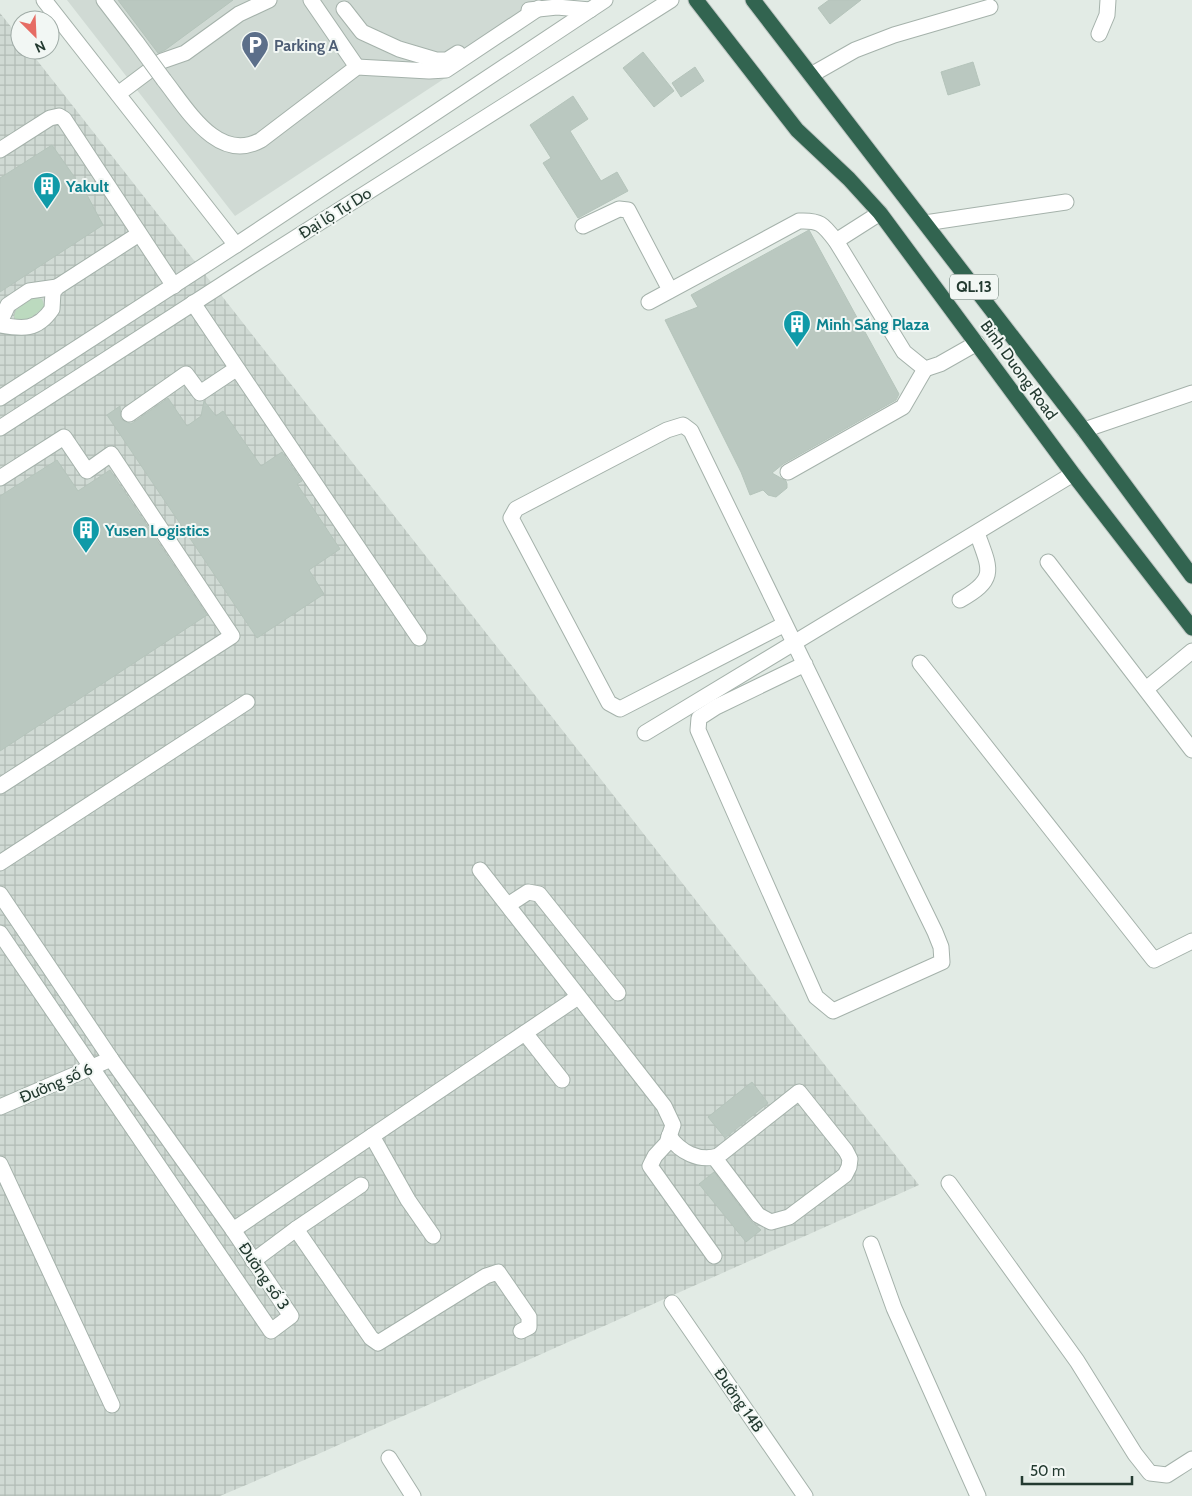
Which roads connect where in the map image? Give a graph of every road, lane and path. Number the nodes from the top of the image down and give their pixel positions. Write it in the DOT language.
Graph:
graph roads {
  1 [pos="44,0"];
  2 [pos="104,0"];
  3 [pos="269,0"];
  4 [pos="311,0"];
  5 [pos="605,0"];
  6 [pos="671,0"];
  7 [pos="696,0"];
  8 [pos="753,0"];
  9 [pos="1108,0"];
  10 [pos="990,7"];
  11 [pos="539,8"];
  12 [pos="344,9"];
  13 [pos="590,10"];
  14 [pos="1098,34"];
  15 [pos="358,67"];
  16 [pos="811,75"];
  17 [pos="118,94"];
  18 [pos="0,150"];
  19 [pos="1066,202"];
  20 [pos="880,213"];
  21 [pos="925,223"];
  22 [pos="583,226"];
  23 [pos="139,234"];
  24 [pos="836,241"];
  25 [pos="236,245"];
  26 [pos="174,286"];
  27 [pos="57,287"];
  28 [pos="670,290"];
  29 [pos="649,302"];
  30 [pos="193,303"];
  31 [pos="0,323"];
  32 [pos="977,343"];
  33 [pos="236,369"];
  34 [pos="925,369"];
  35 [pos="1192,393"];
  36 [pos="0,398"];
  37 [pos="129,414"];
  38 [pos="0,428"];
  39 [pos="1084,430"];
  40 [pos="788,472"];
  41 [pos="1073,474"];
  42 [pos="0,478"];
  43 [pos="977,533"];
  44 [pos="1048,562"];
  45 [pos="1192,576"];
  46 [pos="960,600"];
  47 [pos="785,624"];
  48 [pos="1192,628"];
  49 [pos="419,638"];
  50 [pos="794,643"];
  51 [pos="1192,651"];
  52 [pos="920,663"];
  53 [pos="804,664"];
  54 [pos="1146,689"];
  55 [pos="247,702"];
  56 [pos="645,733"];
  57 [pos="1192,750"];
  58 [pos="0,786"];
  59 [pos="0,864"];
  60 [pos="480,870"];
  61 [pos="0,894"];
  62 [pos="508,905"];
  63 [pos="0,932"];
  64 [pos="1192,941"];
  65 [pos="618,993"];
  66 [pos="578,996"];
  67 [pos="525,1033"];
  68 [pos="111,1059"];
  69 [pos="90,1068"];
  70 [pos="562,1080"];
  71 [pos="0,1107"];
  72 [pos="372,1136"];
  73 [pos="669,1136"];
  74 [pos="714,1157"];
  75 [pos="0,1164"];
  76 [pos="949,1184"];
  77 [pos="360,1185"];
  78 [pos="296,1229"];
  79 [pos="233,1230"];
  80 [pos="433,1236"];
  81 [pos="870,1244"];
  82 [pos="714,1256"];
  83 [pos="253,1262"];
  84 [pos="672,1304"];
  85 [pos="521,1331"];
  86 [pos="112,1405"];
  87 [pos="389,1458"];
  88 [pos="1192,1459"];
  89 [pos="413,1496"];
  90 [pos="805,1496"];
  91 [pos="978,1496"];
  1 -- 17 [label="street"];
  2 -- 15 [label="street, bridge"];
  3 -- 17 [label="street"];
  4 -- 15 [label="street"];
  5 -- 13 [label="street, Đại lộ Tự Do"];
  6 -- 30 [label="street, Đại lộ Tự Do"];
  7 -- 20 [label="highway, Binh Duong Road / QL.13"];
  8 -- 16 [label="highway, Binh Duong Road / QL.13"];
  9 -- 14 [label="street"];
  10 -- 16 [label="street"];
  11 -- 12 [label="street"];
  11 -- 13 [label="street"];
  11 -- 15 [label="street"];
  13 -- 25 [label="street, Đại lộ Tự Do"];
  16 -- 21 [label="highway, Binh Duong Road / QL.13"];
  17 -- 25 [label="street"];
  18 -- 23 [label="street"];
  19 -- 21 [label="street"];
  20 -- 24 [label="street"];
  20 -- 32 [label="highway, Binh Duong Road / QL.13"];
  21 -- 39 [label="highway, Binh Duong Road / QL.13"];
  22 -- 28 [label="street"];
  23 -- 26 [label="street"];
  23 -- 27 [label="street"];
  24 -- 28 [label="street"];
  24 -- 34 [label="street"];
  25 -- 26 [label="street, Đại lộ Tự Do"];
  26 -- 36 [label="street, Đại lộ Tự Do"];
  27 -- 31 [label="street"];
  27 -- 31 [label="street"];
  28 -- 29 [label="street"];
  30 -- 33 [label="street"];
  30 -- 38 [label="street, Đại lộ Tự Do"];
  32 -- 34 [label="street"];
  32 -- 41 [label="highway, Binh Duong Road / QL.13"];
  33 -- 37 [label="street"];
  33 -- 49 [label="street"];
  34 -- 40 [label="street"];
  35 -- 39 [label="street"];
  39 -- 45 [label="highway, Binh Duong Road / QL.13"];
  41 -- 43 [label="street"];
  41 -- 48 [label="highway, Binh Duong Road / QL.13"];
  42 -- 58 [label="street"];
  43 -- 46 [label="street"];
  43 -- 50 [label="street"];
  44 -- 54 [label="street"];
  47 -- 47 [label="street"];
  47 -- 50 [label="street"];
  50 -- 53 [label="street"];
  50 -- 56 [label="street"];
  51 -- 54 [label="street"];
  52 -- 64 [label="street"];
  53 -- 53 [label="street"];
  54 -- 57 [label="street"];
  55 -- 59 [label="street"];
  60 -- 62 [label="street"];
  61 -- 68 [label="street, Đường số 3"];
  62 -- 65 [label="street"];
  62 -- 66 [label="street"];
  63 -- 69 [label="street, Đường số 3"];
  66 -- 67 [label="street"];
  66 -- 73 [label="street"];
  67 -- 70 [label="street"];
  67 -- 72 [label="street"];
  68 -- 69 [label="street, Đường số 6"];
  68 -- 79 [label="street, Đường số 3"];
  69 -- 71 [label="street, Đường số 6"];
  69 -- 83 [label="street, Đường số 3"];
  72 -- 79 [label="street"];
  72 -- 80 [label="street"];
  73 -- 74 [label="street"];
  73 -- 82 [label="street"];
  74 -- 74 [label="street"];
  75 -- 86 [label="street"];
  76 -- 88 [label="street"];
  77 -- 78 [label="street"];
  78 -- 83 [label="street"];
  78 -- 85 [label="street"];
  79 -- 83 [label="street, Đường số 3"];
  81 -- 91 [label="street"];
  84 -- 90 [label="street, Đường 14B"];
  87 -- 89 [label="street"];
}
